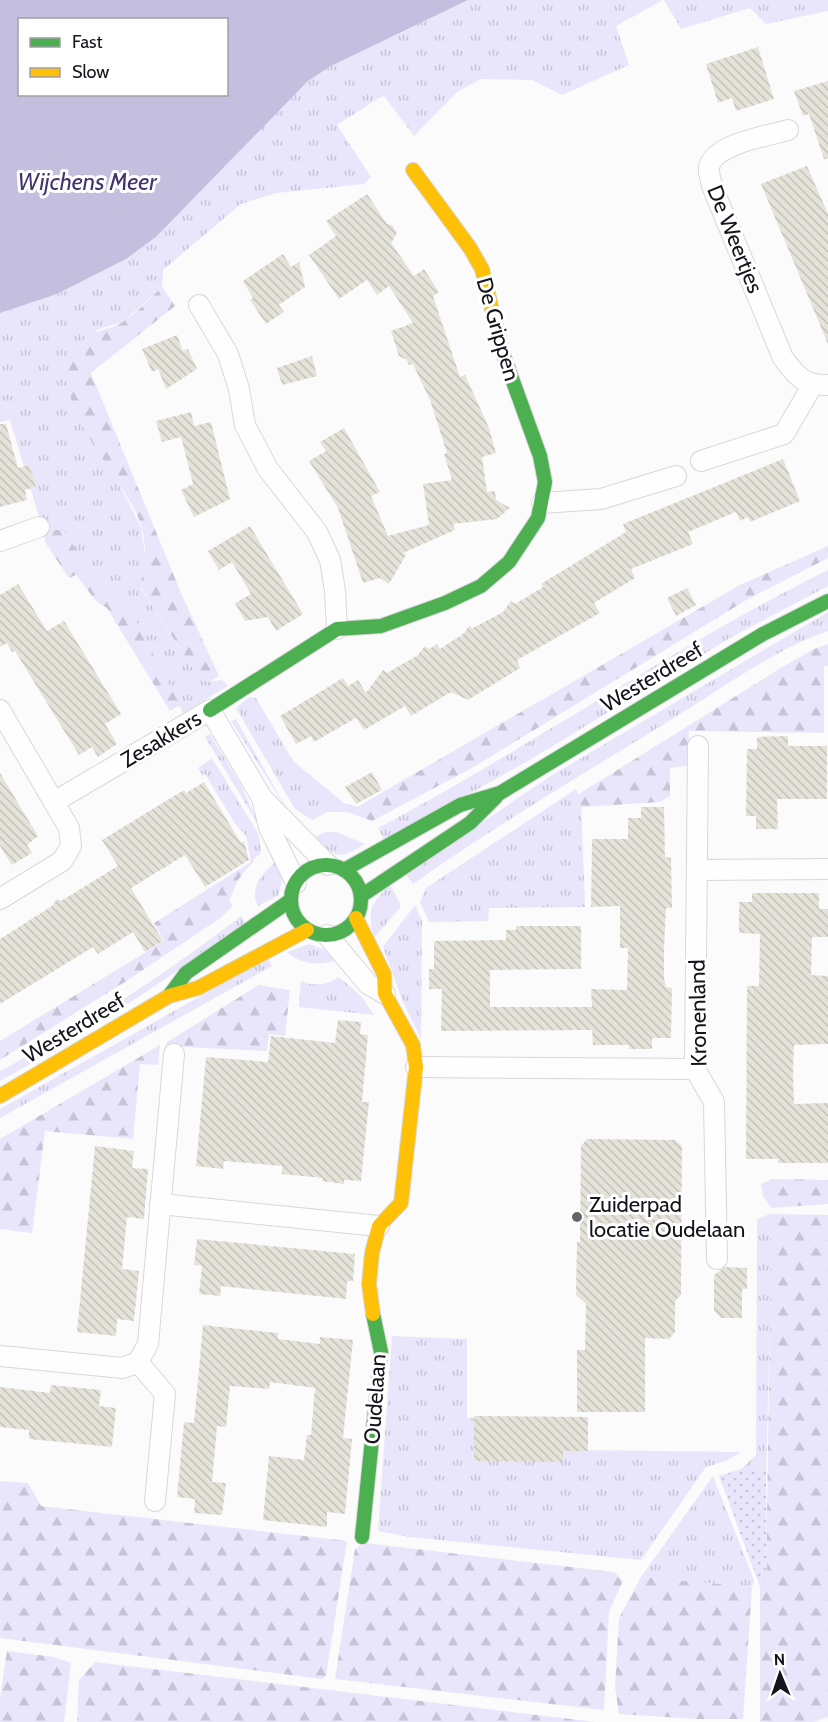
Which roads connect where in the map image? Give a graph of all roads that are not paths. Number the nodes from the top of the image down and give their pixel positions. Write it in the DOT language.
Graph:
graph roads {
  1 [pos="788,130"];
  2 [pos="413,171"];
  3 [pos="199,305"];
  4 [pos="820,385"];
  5 [pos="701,461"];
  6 [pos="676,476"];
  7 [pos="542,503"];
  8 [pos="39,527"];
  9 [pos="0,541"];
  10 [pos="828,601"];
  11 [pos="337,629"];
  12 [pos="0,710"];
  13 [pos="210,710"];
  14 [pos="698,746"];
  15 [pos="500,793"];
  16 [pos="262,798"];
  17 [pos="54,802"];
  18 [pos="336,868"];
  19 [pos="828,869"];
  20 [pos="698,870"];
  21 [pos="293,891"];
  22 [pos="361,896"];
  23 [pos="0,899"];
  24 [pos="356,918"];
  25 [pos="307,930"];
  26 [pos="327,935"];
  27 [pos="385,994"];
  28 [pos="169,996"];
  29 [pos="174,1054"];
  30 [pos="416,1067"];
  31 [pos="695,1069"];
  32 [pos="0,1096"];
  33 [pos="159,1204"];
  34 [pos="379,1226"];
  35 [pos="717,1259"];
  36 [pos="0,1356"];
  37 [pos="138,1362"];
  38 [pos="155,1500"];
  39 [pos="362,1537"];
  1 -- 4 [label="street, De Weertjes"];
  2 -- 7 [label="street, De Grippen"];
  3 -- 11 [label="street"];
  4 -- 5 [label="street, De Weertjes"];
  6 -- 7 [label="street"];
  7 -- 11 [label="street, De Grippen"];
  8 -- 9 [label="street"];
  10 -- 15 [label="street, Westerdreef"];
  11 -- 13 [label="street, De Grippen"];
  12 -- 17 [label="street"];
  13 -- 16 [label="street, Zesakkers"];
  13 -- 17 [label="street, Zesakkers"];
  14 -- 20 [label="street, Kronenland"];
  15 -- 18 [label="street, Westerdreef"];
  15 -- 22 [label="street, Westerdreef"];
  16 -- 18 [label="street, Zesakkers"];
  16 -- 21 [label="street, Zesakkers"];
  17 -- 23 [label="street"];
  18 -- 21 [label="street"];
  18 -- 22 [label="street"];
  19 -- 20 [label="street"];
  20 -- 31 [label="street, Kronenland"];
  21 -- 25 [label="street"];
  21 -- 28 [label="street, Westerdreef"];
  22 -- 24 [label="street"];
  24 -- 26 [label="street"];
  24 -- 27 [label="street, Oudelaan"];
  25 -- 26 [label="street"];
  25 -- 28 [label="street, Westerdreef"];
  26 -- 27 [label="street, Oudelaan"];
  27 -- 30 [label="street, Oudelaan"];
  28 -- 32 [label="street, Westerdreef"];
  29 -- 33 [label="street"];
  30 -- 31 [label="street"];
  30 -- 34 [label="street, Oudelaan"];
  31 -- 35 [label="street, Kronenland"];
  33 -- 34 [label="street"];
  33 -- 37 [label="street"];
  34 -- 39 [label="street, Oudelaan"];
  36 -- 37 [label="street"];
  37 -- 38 [label="street"];
}
